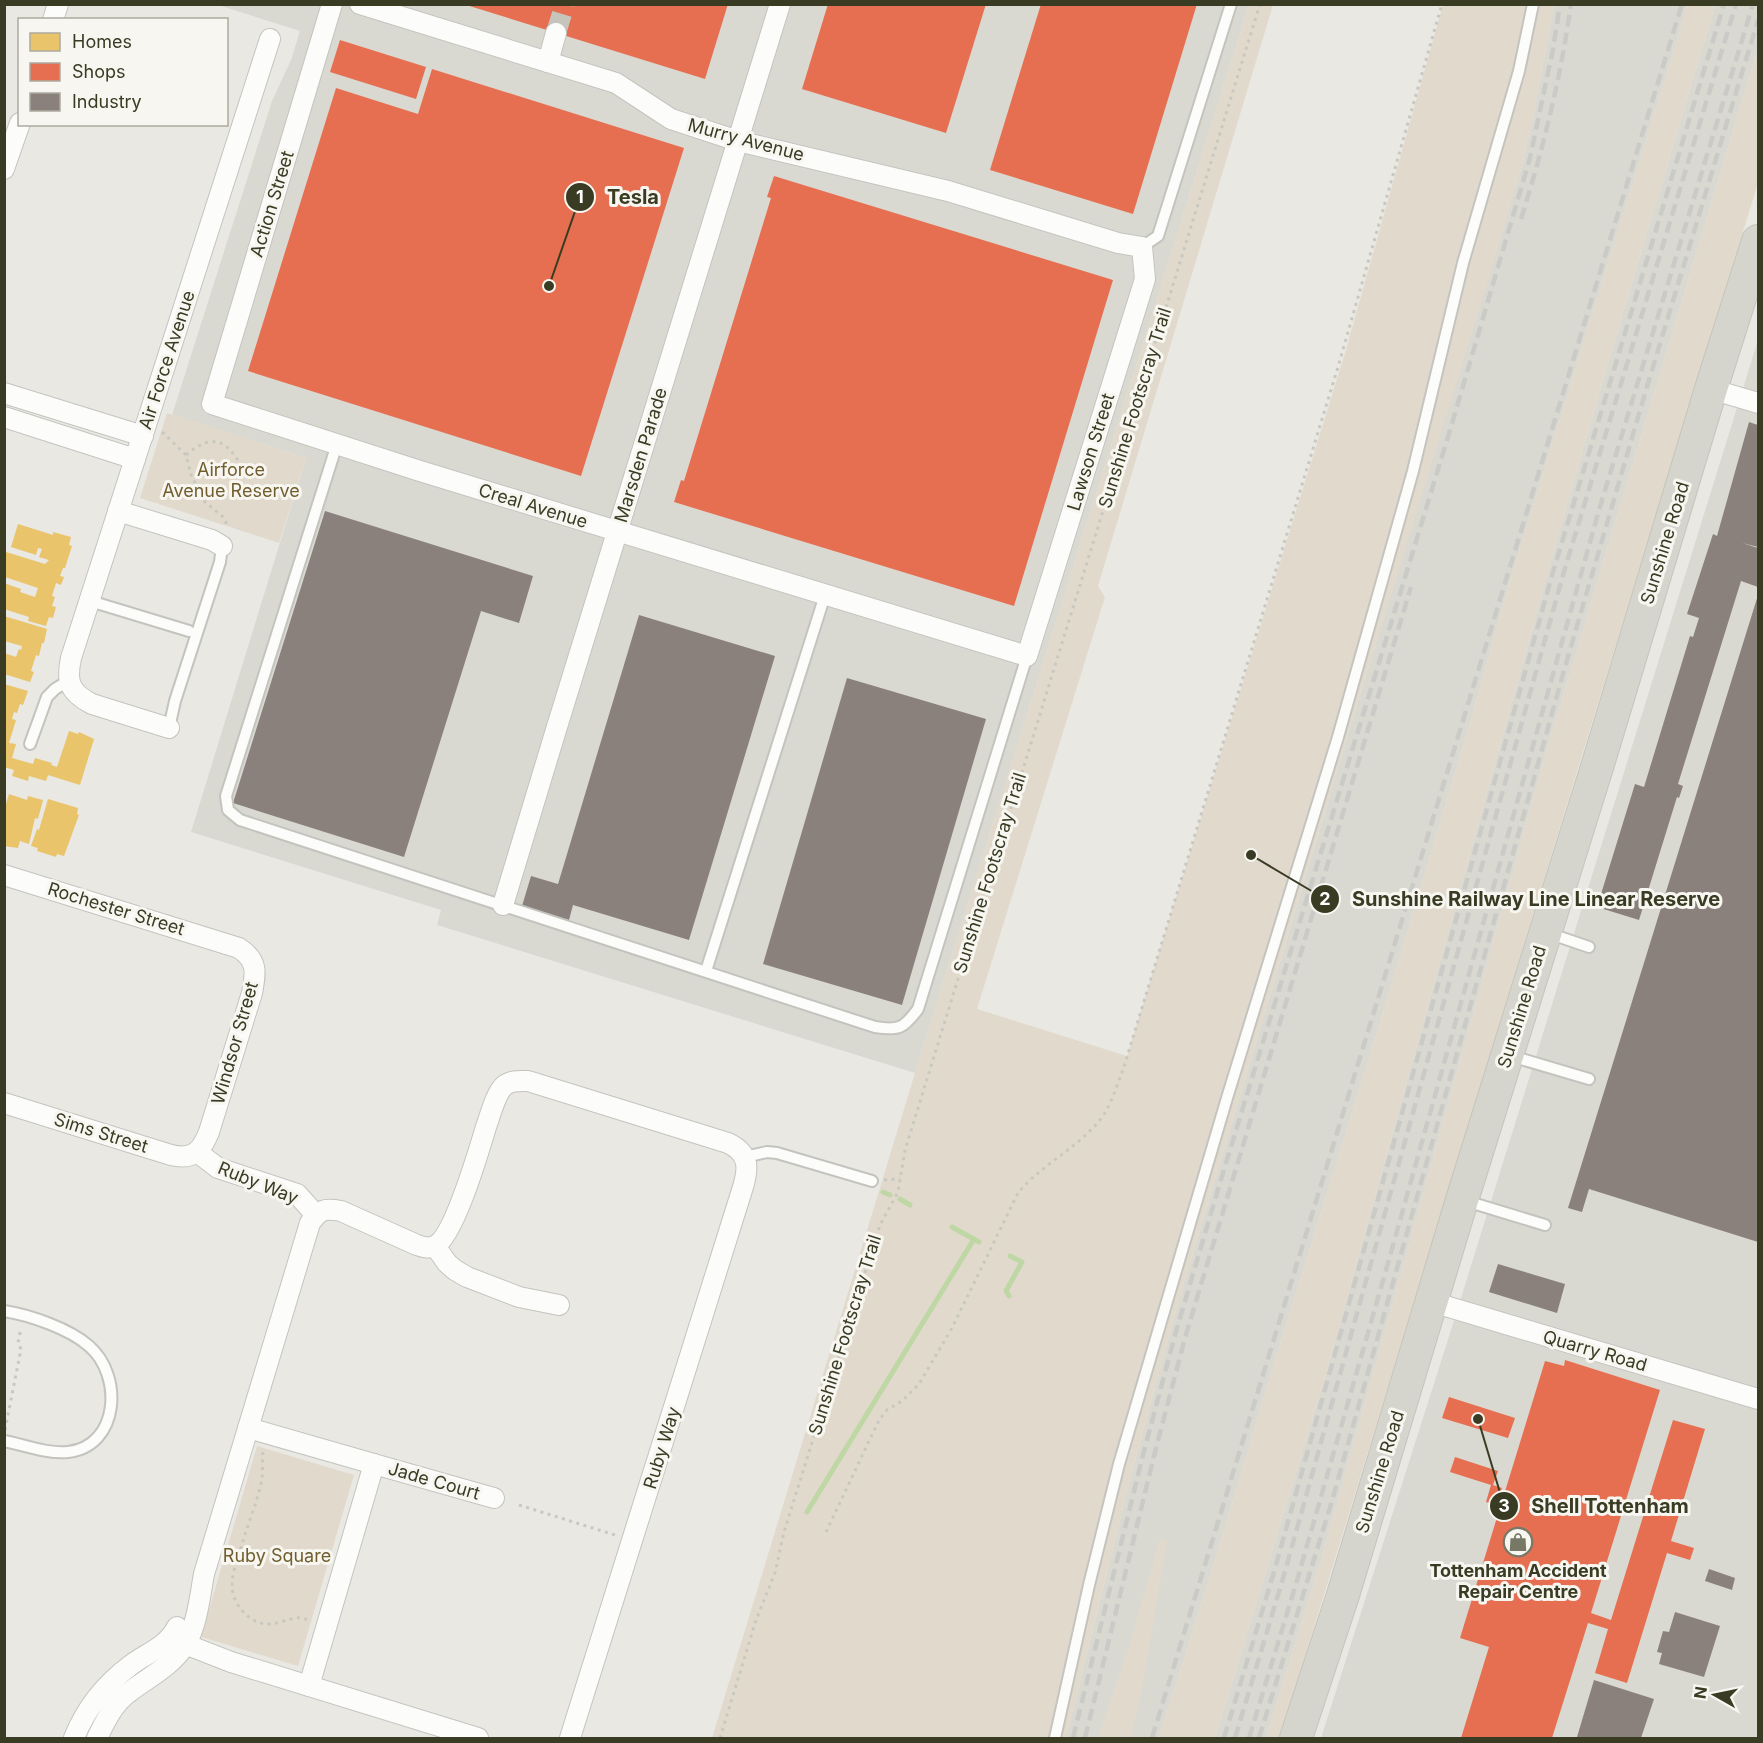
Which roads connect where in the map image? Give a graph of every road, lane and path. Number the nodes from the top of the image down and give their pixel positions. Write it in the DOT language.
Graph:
graph roads {
  1 [pos="332,4"];
  2 [pos="360,4"];
  3 [pos="780,4"];
  4 [pos="1231,4"];
  5 [pos="1260,4"];
  6 [pos="1442,4"];
  7 [pos="1533,4"];
  8 [pos="556,33"];
  9 [pos="270,39"];
  10 [pos="548,62"];
  11 [pos="19,126"];
  12 [pos="738,141"];
  13 [pos="4,169"];
  14 [pos="1758,241"];
  15 [pos="1142,247"];
  16 [pos="1712,389"];
  17 [pos="4,393"];
  18 [pos="1758,403"];
  19 [pos="212,404"];
  20 [pos="4,417"];
  21 [pos="149,432"];
  22 [pos="337,444"];
  23 [pos="186,455"];
  24 [pos="135,459"];
  25 [pos="242,467"];
  26 [pos="118,511"];
  27 [pos="617,531"];
  28 [pos="221,545"];
  29 [pos="825,595"];
  30 [pos="90,601"];
  31 [pos="189,631"];
  32 [pos="1027,656"];
  33 [pos="68,681"];
  34 [pos="169,728"];
  35 [pos="30,744"];
  36 [pos="4,875"];
  37 [pos="503,905"];
  38 [pos="1545,932"];
  39 [pos="228,944"];
  40 [pos="1589,947"];
  41 [pos="706,971"];
  42 [pos="1507,1055"];
  43 [pos="1589,1079"];
  44 [pos="4,1103"];
  45 [pos="197,1152"];
  46 [pos="745,1157"];
  47 [pos="872,1181"];
  48 [pos="1462,1200"];
  49 [pos="316,1215"];
  50 [pos="1545,1225"];
  51 [pos="435,1245"];
  52 [pos="1432,1302"];
  53 [pos="559,1305"];
  54 [pos="4,1311"];
  55 [pos="29,1317"];
  56 [pos="1758,1399"];
  57 [pos="248,1428"];
  58 [pos="4,1432"];
  59 [pos="4,1441"];
  60 [pos="264,1443"];
  61 [pos="374,1464"];
  62 [pos="494,1498"];
  63 [pos="519,1505"];
  64 [pos="826,1532"];
  65 [pos="624,1538"];
  66 [pos="326,1631"];
  67 [pos="179,1641"];
  68 [pos="119,1686"];
  69 [pos="309,1686"];
  70 [pos="74,1738"];
  71 [pos="97,1738"];
  72 [pos="478,1738"];
  73 [pos="570,1738"];
  74 [pos="720,1738"];
  75 [pos="1055,1738"];
  76 [pos="1296,1738"];
  1 -- 19 [label="street, Action Street"];
  2 -- 10 [label="street, Murry Avenue"];
  3 -- 12 [label="street, Marsden Parade"];
  4 -- 15 [label="lane"];
  5 -- 74 [label="path, Sunshine Footscray Trail"];
  6 -- 64 [label="path"];
  7 -- 75 [label="lane"];
  8 -- 10 [label="street"];
  9 -- 21 [label="street, Air Force Avenue"];
  10 -- 12 [label="street, Murry Avenue"];
  11 -- 13 [label="street"];
  12 -- 15 [label="street, Murry Avenue"];
  12 -- 27 [label="street, Marsden Parade"];
  14 -- 16 [label="main road, Sunshine Road"];
  15 -- 32 [label="street, Lawson Street"];
  16 -- 18 [label="street"];
  16 -- 38 [label="main road, Sunshine Road"];
  17 -- 21 [label="street"];
  19 -- 22 [label="street, Creal Avenue"];
  20 -- 24 [label="street"];
  21 -- 23 [label="path"];
  21 -- 24 [label="street, Air Force Avenue"];
  22 -- 27 [label="street, Creal Avenue"];
  22 -- 37 [label="lane"];
  23 -- 25 [label="path"];
  23 -- 28 [label="path"];
  24 -- 26 [label="street, Air Force Avenue"];
  26 -- 28 [label="street"];
  26 -- 30 [label="street, Air Force Avenue"];
  27 -- 29 [label="street, Creal Avenue"];
  27 -- 37 [label="street, Marsden Parade"];
  28 -- 34 [label="lane"];
  29 -- 32 [label="street, Creal Avenue"];
  29 -- 41 [label="lane"];
  30 -- 31 [label="lane"];
  30 -- 33 [label="street, Air Force Avenue"];
  32 -- 41 [label="lane"];
  33 -- 34 [label="street"];
  33 -- 35 [label="lane"];
  36 -- 39 [label="street, Rochester Street"];
  37 -- 41 [label="lane"];
  38 -- 40 [label="lane"];
  38 -- 42 [label="main road, Sunshine Road"];
  39 -- 45 [label="street, Windsor Street"];
  42 -- 43 [label="lane"];
  42 -- 48 [label="main road, Sunshine Road"];
  44 -- 45 [label="street, Sims Street"];
  45 -- 49 [label="street, Ruby Way"];
  46 -- 47 [label="lane"];
  46 -- 51 [label="street"];
  46 -- 73 [label="street, Ruby Way"];
  48 -- 50 [label="lane"];
  48 -- 52 [label="main road, Sunshine Road"];
  49 -- 51 [label="street, Ruby Way"];
  49 -- 57 [label="street, Ruby Way"];
  51 -- 53 [label="street"];
  52 -- 56 [label="street, Quarry Road"];
  52 -- 76 [label="main road, Sunshine Road"];
  54 -- 55 [label="lane"];
  55 -- 58 [label="path"];
  55 -- 59 [label="lane"];
  57 -- 61 [label="street, Jade Court"];
  57 -- 67 [label="street, Ruby Way"];
  60 -- 66 [label="path"];
  61 -- 62 [label="street, Jade Court"];
  61 -- 66 [label="street"];
  63 -- 65 [label="path"];
  66 -- 69 [label="street"];
  67 -- 68 [label="street, Ruby Way"];
  67 -- 69 [label="street"];
  68 -- 70 [label="street, Ruby Way"];
  68 -- 71 [label="street, Ruby Way"];
  69 -- 72 [label="street"];
}
